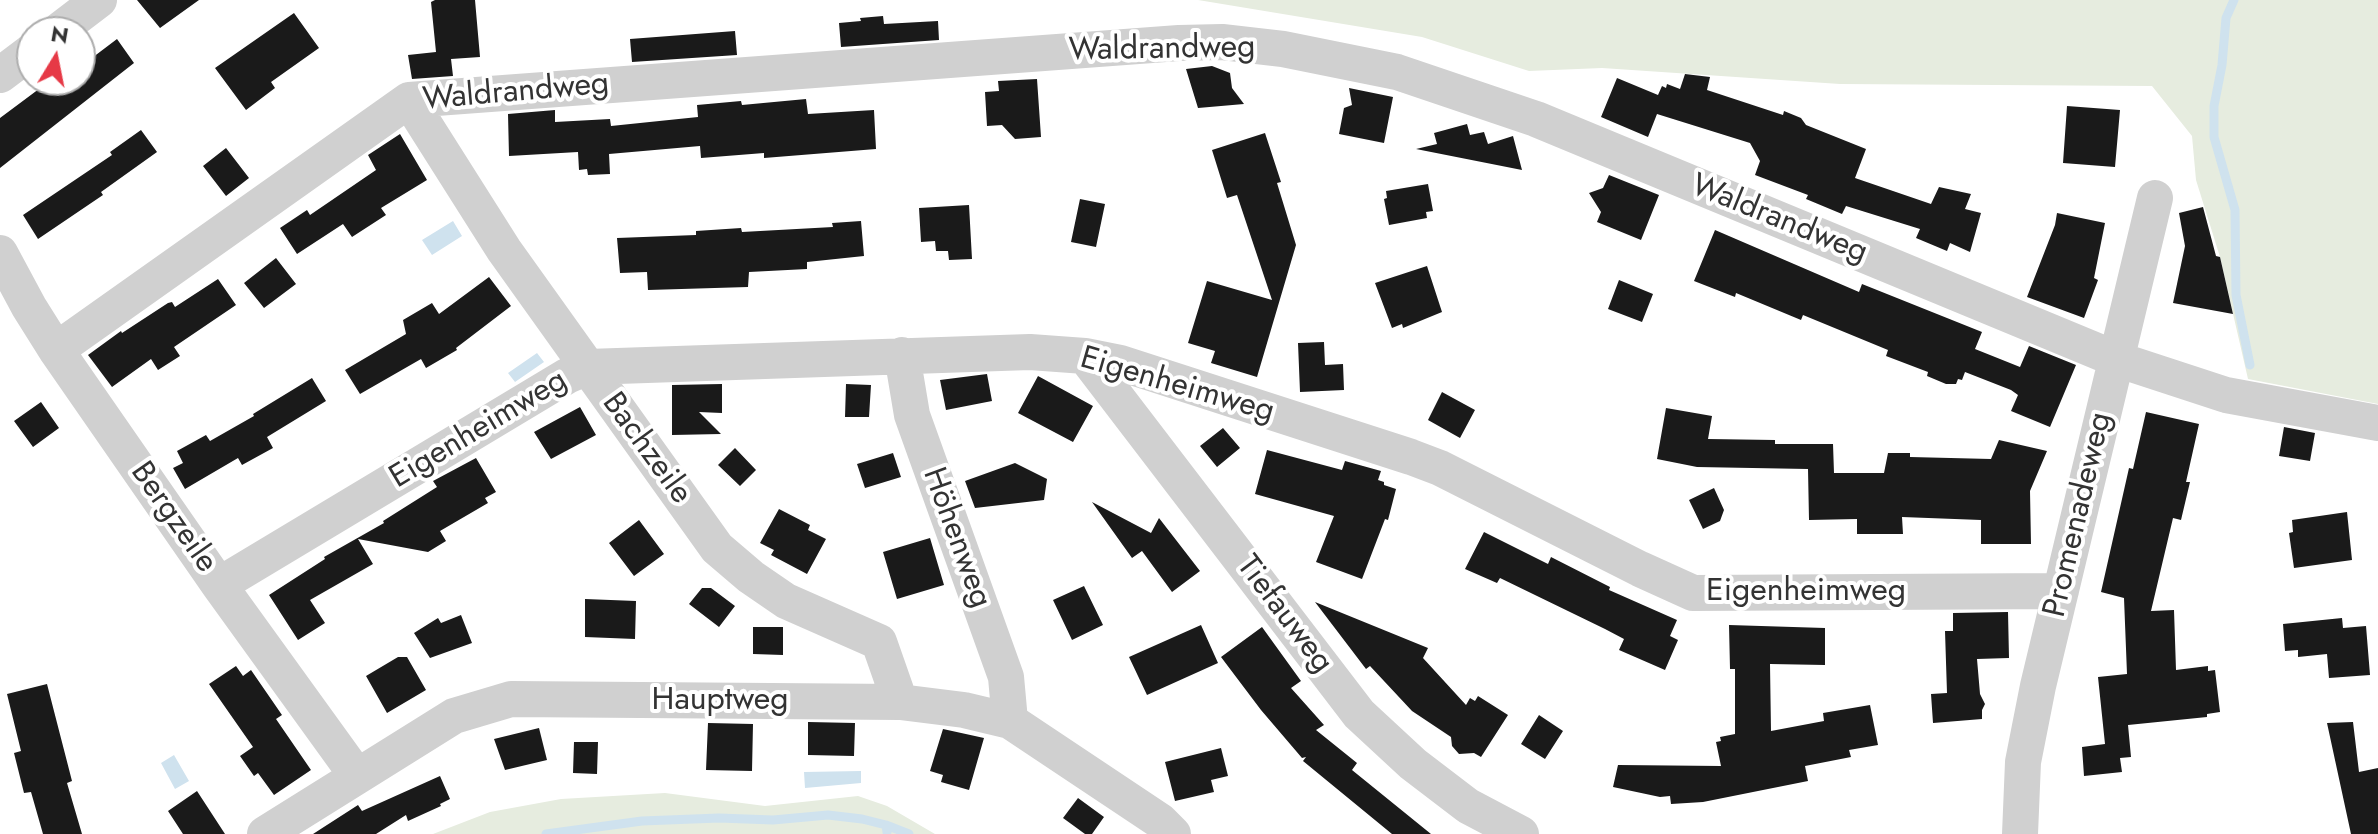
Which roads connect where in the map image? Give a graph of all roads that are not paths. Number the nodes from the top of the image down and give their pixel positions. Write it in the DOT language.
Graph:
graph roads {
  1 [pos="99,0"];
  2 [pos="78,16"];
  3 [pos="409,100"];
  4 [pos="2155,198"];
  5 [pos="0,253"];
  6 [pos="56,350"];
  7 [pos="902,355"];
  8 [pos="1085,356"];
  9 [pos="2116,359"];
  10 [pos="588,367"];
  11 [pos="2378,423"];
  12 [pos="219,585"];
  13 [pos="2061,591"];
  14 [pos="900,702"];
  15 [pos="1010,721"];
  16 [pos="357,776"];
  17 [pos="265,834"];
  18 [pos="1173,834"];
  19 [pos="1521,834"];
  20 [pos="2020,834"];
  1 -- 2 [label="street"];
  3 -- 6 [label="street, Waldrandweg"];
  3 -- 9 [label="street, Waldrandweg"];
  3 -- 10 [label="street, Bachzeile"];
  4 -- 9 [label="street, Promenadeweg"];
  5 -- 6 [label="street, Bergzeile"];
  6 -- 12 [label="street, Bergzeile"];
  7 -- 8 [label="street, Eigenheimweg"];
  7 -- 10 [label="street, Eigenheimweg"];
  7 -- 15 [label="street, Höhenweg"];
  8 -- 13 [label="street, Eigenheimweg"];
  8 -- 19 [label="street, Tiefauweg"];
  9 -- 11 [label="street, Waldrandweg"];
  9 -- 13 [label="street, Promenadeweg"];
  10 -- 12 [label="street, Eigenheimweg"];
  10 -- 14 [label="street, Bachzeile"];
  12 -- 16 [label="street, Bergzeile"];
  13 -- 20 [label="street, Promenadeweg"];
  14 -- 15 [label="street, Hauptweg"];
  14 -- 16 [label="street, Hauptweg"];
  15 -- 18 [label="street, Hauptweg"];
  16 -- 17 [label="street, Hauptweg"];
}
